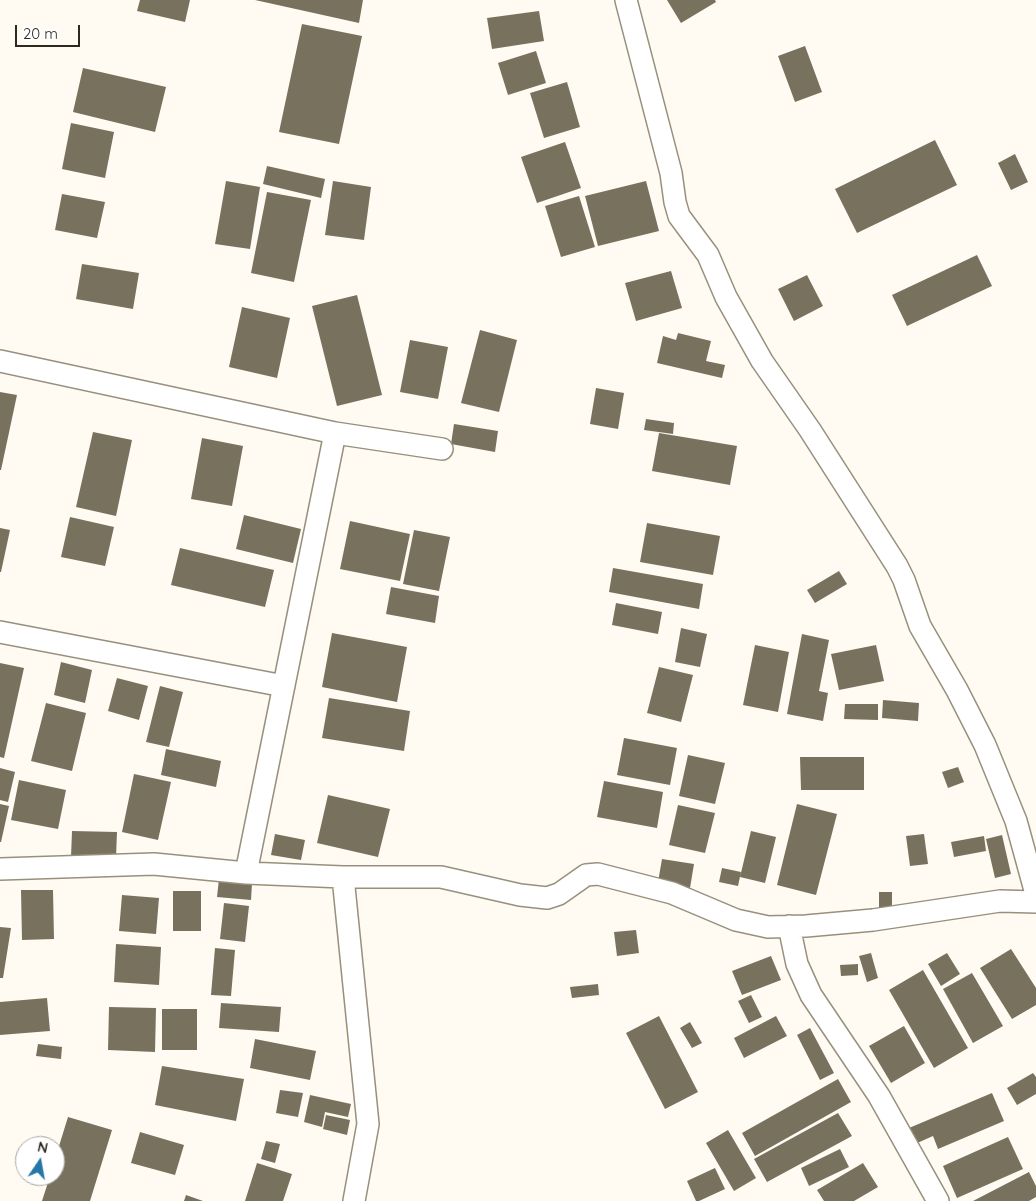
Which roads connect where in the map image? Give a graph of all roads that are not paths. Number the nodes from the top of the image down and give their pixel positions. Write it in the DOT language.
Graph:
graph roads {
  1 [pos="626,0"];
  2 [pos="0,361"];
  3 [pos="335,433"];
  4 [pos="442,449"];
  5 [pos="0,632"];
  6 [pos="284,686"];
  7 [pos="0,869"];
  8 [pos="246,873"];
  9 [pos="343,877"];
  10 [pos="1036,894"];
  11 [pos="1036,902"];
  12 [pos="788,926"];
  13 [pos="354,1201"];
  14 [pos="938,1201"];
  1 -- 10 [label="street"];
  2 -- 3 [label="street"];
  3 -- 4 [label="street"];
  3 -- 6 [label="street"];
  5 -- 6 [label="street"];
  6 -- 8 [label="street"];
  7 -- 8 [label="street"];
  8 -- 9 [label="street"];
  9 -- 12 [label="street"];
  9 -- 13 [label="street"];
  11 -- 12 [label="street"];
  12 -- 14 [label="street"];
}
